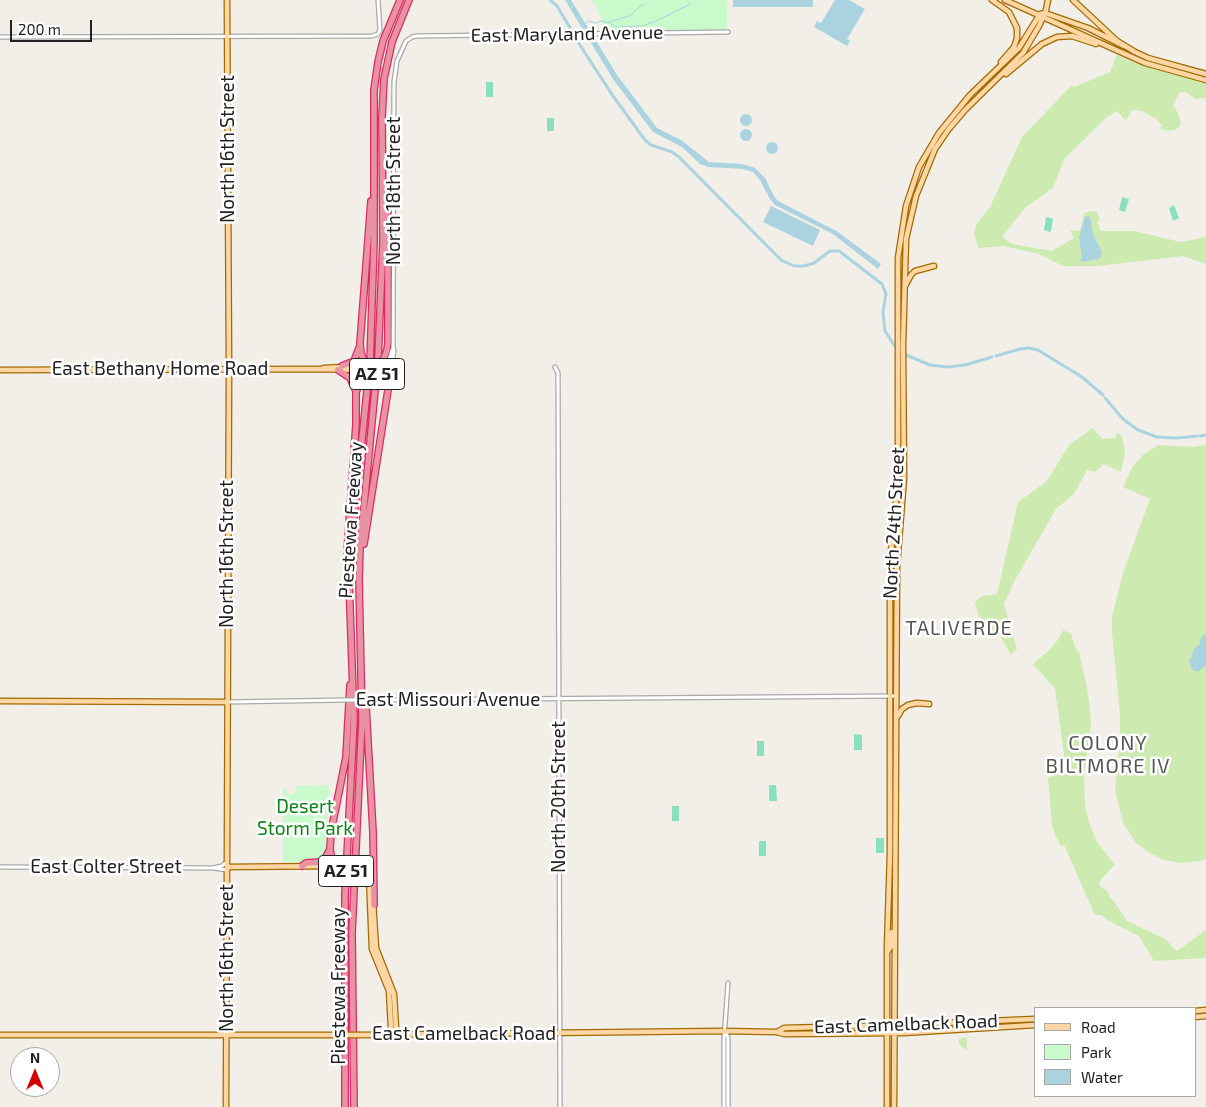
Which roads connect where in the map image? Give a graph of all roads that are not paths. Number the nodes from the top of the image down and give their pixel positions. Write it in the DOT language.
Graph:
graph roads {
  1 [pos="227,0"];
  2 [pos="378,0"];
  3 [pos="400,0"];
  4 [pos="409,0"];
  5 [pos="992,0"];
  6 [pos="1005,0"];
  7 [pos="1048,0"];
  8 [pos="1073,0"];
  9 [pos="1042,15"];
  10 [pos="728,32"];
  11 [pos="0,37"];
  12 [pos="227,37"];
  13 [pos="408,39"];
  14 [pos="1124,46"];
  15 [pos="1120,53"];
  16 [pos="994,72"];
  17 [pos="1206,74"];
  18 [pos="1206,80"];
  19 [pos="990,86"];
  20 [pos="952,125"];
  21 [pos="943,127"];
  22 [pos="932,154"];
  23 [pos="383,167"];
  24 [pos="374,169"];
  25 [pos="934,266"];
  26 [pos="904,287"];
  27 [pos="360,343"];
  28 [pos="901,345"];
  29 [pos="393,346"];
  30 [pos="340,368"];
  31 [pos="373,368"];
  32 [pos="555,368"];
  33 [pos="228,369"];
  34 [pos="0,370"];
  35 [pos="356,393"];
  36 [pos="386,397"];
  37 [pos="349,580"];
  38 [pos="359,580"];
  39 [pos="890,610"];
  40 [pos="896,610"];
  41 [pos="351,636"];
  42 [pos="362,682"];
  43 [pos="890,696"];
  44 [pos="896,696"];
  45 [pos="559,699"];
  46 [pos="0,701"];
  47 [pos="227,702"];
  48 [pos="929,704"];
  49 [pos="896,720"];
  50 [pos="330,849"];
  51 [pos="373,856"];
  52 [pos="362,865"];
  53 [pos="227,866"];
  54 [pos="302,866"];
  55 [pos="334,866"];
  56 [pos="0,867"];
  57 [pos="213,868"];
  58 [pos="895,896"];
  59 [pos="374,905"];
  60 [pos="888,950"];
  61 [pos="895,965"];
  62 [pos="728,983"];
  63 [pos="1034,1019"];
  64 [pos="967,1023"];
  65 [pos="895,1025"];
  66 [pos="1034,1025"];
  67 [pos="888,1026"];
  68 [pos="726,1031"];
  69 [pos="949,1031"];
  70 [pos="778,1032"];
  71 [pos="560,1033"];
  72 [pos="888,1033"];
  73 [pos="895,1033"];
  74 [pos="227,1034"];
  75 [pos="394,1034"];
  76 [pos="0,1035"];
  77 [pos="226,1107"];
  78 [pos="345,1107"];
  79 [pos="354,1107"];
  80 [pos="560,1107"];
  81 [pos="726,1107"];
  82 [pos="891,1107"];
  1 -- 12 [label="main road, North 16th Street"];
  2 -- 12 [label="street"];
  3 -- 24 [label="highway, Piestewa Freeway / AZ 51"];
  4 -- 23 [label="highway, Piestewa Freeway / AZ 51"];
  5 -- 16 [label="main road"];
  6 -- 9 [label="main road"];
  7 -- 9 [label="main road"];
  8 -- 14 [label="main road"];
  9 -- 14 [label="main road"];
  9 -- 15 [label="main road"];
  9 -- 16 [label="main road, North 24th Street"];
  9 -- 19 [label="main road, North 24th Street"];
  10 -- 13 [label="street, East Maryland Avenue"];
  11 -- 12 [label="street"];
  12 -- 33 [label="main road, North 16th Street"];
  13 -- 29 [label="street, North 18th Street"];
  14 -- 17 [label="main road"];
  15 -- 18 [label="main road"];
  15 -- 19 [label="main road"];
  16 -- 21 [label="main road, North 24th Street"];
  19 -- 20 [label="main road, North 24th Street"];
  20 -- 21 [label="main road"];
  20 -- 22 [label="main road, North 24th Street"];
  21 -- 22 [label="main road"];
  21 -- 28 [label="main road, North 24th Street"];
  22 -- 26 [label="main road, North 24th Street"];
  23 -- 31 [label="highway, bridge"];
  23 -- 38 [label="highway, Piestewa Freeway / AZ 51"];
  24 -- 27 [label="highway"];
  24 -- 37 [label="highway, Piestewa Freeway / AZ 51"];
  25 -- 26 [label="main road"];
  26 -- 28 [label="main road, North 24th Street"];
  27 -- 30 [label="highway"];
  27 -- 31 [label="highway"];
  28 -- 39 [label="main road, North 24th Street"];
  28 -- 40 [label="main road, North 24th Street"];
  29 -- 31 [label="street, North 18th Street"];
  29 -- 31 [label="street, North 18th Street"];
  30 -- 31 [label="main road, East Bethany Home Road"];
  30 -- 33 [label="main road, East Bethany Home Road"];
  30 -- 35 [label="highway"];
  31 -- 35 [label="highway"];
  31 -- 36 [label="highway, bridge"];
  31 -- 36 [label="highway"];
  32 -- 45 [label="street, North 20th Street"];
  33 -- 34 [label="main road, East Bethany Home Road"];
  33 -- 47 [label="main road, North 16th Street"];
  35 -- 37 [label="highway"];
  36 -- 38 [label="highway"];
  37 -- 41 [label="highway, Piestewa Freeway / AZ 51"];
  38 -- 42 [label="highway, Piestewa Freeway / AZ 51"];
  39 -- 40 [label="main road"];
  39 -- 43 [label="main road, North 24th Street"];
  40 -- 44 [label="main road, North 24th Street"];
  41 -- 50 [label="highway"];
  41 -- 78 [label="highway, Piestewa Freeway / AZ 51"];
  42 -- 51 [label="highway"];
  42 -- 79 [label="highway, Piestewa Freeway / AZ 51"];
  43 -- 44 [label="street, East Missouri Avenue"];
  43 -- 45 [label="street, East Missouri Avenue"];
  43 -- 60 [label="main road, North 24th Street"];
  44 -- 49 [label="main road, North 24th Street"];
  45 -- 47 [label="street, East Missouri Avenue, bridge"];
  45 -- 71 [label="street, North 20th Street"];
  46 -- 47 [label="main road, East Missouri Avenue"];
  47 -- 53 [label="main road, North 16th Street"];
  48 -- 49 [label="main road"];
  49 -- 58 [label="main road, North 24th Street"];
  50 -- 54 [label="highway"];
  50 -- 55 [label="highway"];
  51 -- 52 [label="highway"];
  51 -- 59 [label="highway"];
  52 -- 55 [label="highway, bridge"];
  52 -- 59 [label="main road"];
  52 -- 75 [label="main road"];
  53 -- 54 [label="main road, East Colter Street"];
  53 -- 57 [label="street, East Colter Street"];
  53 -- 57 [label="street, East Colter Street"];
  53 -- 74 [label="main road, North 16th Street"];
  54 -- 55 [label="main road, East Colter Street"];
  56 -- 57 [label="street, East Colter Street"];
  58 -- 60 [label="main road"];
  58 -- 61 [label="main road, North 24th Street"];
  59 -- 75 [label="main road"];
  60 -- 61 [label="main road"];
  60 -- 67 [label="main road, North 24th Street"];
  61 -- 65 [label="main road, North 24th Street"];
  62 -- 68 [label="street"];
  63 -- 64 [label="main road, East Camelback Road"];
  64 -- 65 [label="main road, East Camelback Road"];
  64 -- 69 [label="main road"];
  65 -- 67 [label="main road, East Camelback Road"];
  65 -- 73 [label="main road, North 24th Street"];
  66 -- 69 [label="main road, East Camelback Road"];
  67 -- 70 [label="main road, East Camelback Road"];
  67 -- 72 [label="main road, North 24th Street"];
  68 -- 70 [label="main road, East Camelback Road"];
  68 -- 71 [label="main road, East Camelback Road"];
  68 -- 81 [label="street"];
  69 -- 73 [label="main road, East Camelback Road"];
  70 -- 72 [label="main road, East Camelback Road"];
  71 -- 75 [label="main road, East Camelback Road"];
  71 -- 80 [label="street, North 20th Street"];
  72 -- 73 [label="main road, East Camelback Road"];
  72 -- 82 [label="main road, North 24th Street"];
  73 -- 82 [label="main road, North 24th Street"];
  74 -- 75 [label="main road, East Camelback Road, bridge"];
  74 -- 76 [label="main road, East Camelback Road"];
  74 -- 77 [label="main road, North 16th Street"];
}
